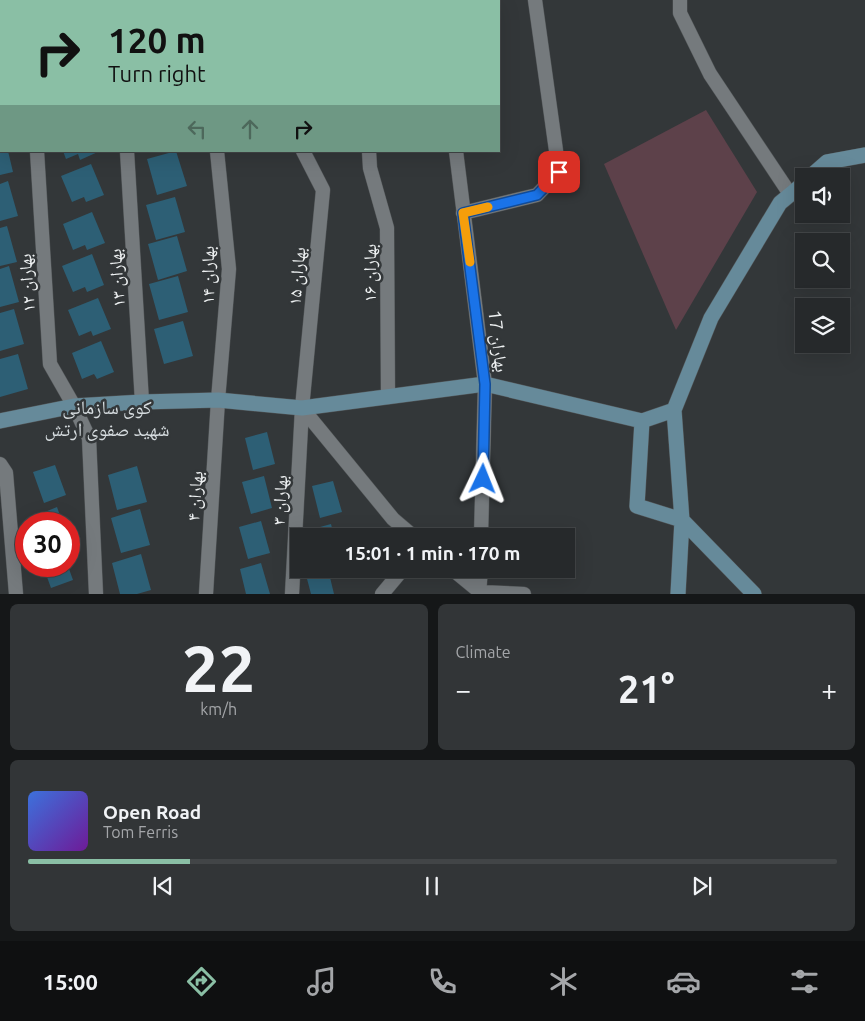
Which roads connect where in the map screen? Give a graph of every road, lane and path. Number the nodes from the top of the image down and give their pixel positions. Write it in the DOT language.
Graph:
graph roads {
  1 [pos="535,0"];
  2 [pos="680,0"];
  3 [pos="37,152"];
  4 [pos="127,152"];
  5 [pos="217,152"];
  6 [pos="304,152"];
  7 [pos="369,152"];
  8 [pos="456,152"];
  9 [pos="865,155"];
  10 [pos="820,168"];
  11 [pos="795,190"];
  12 [pos="790,194"];
  13 [pos="463,213"];
  14 [pos="485,384"];
  15 [pos="388,397"];
  16 [pos="218,400"];
  17 [pos="142,402"];
  18 [pos="74,406"];
  19 [pos="302,408"];
  20 [pos="674,410"];
  21 [pos="0,421"];
  22 [pos="642,421"];
  23 [pos="0,464"];
  24 [pos="682,520"];
  25 [pos="404,528"];
  26 [pos="482,528"];
  27 [pos="395,578"];
  28 [pos="462,578"];
  29 [pos="481,578"];
  30 [pos="480,593"];
  31 [pos="16,594"];
  32 [pos="96,594"];
  33 [pos="206,594"];
  34 [pos="292,594"];
  35 [pos="382,594"];
  36 [pos="524,594"];
  37 [pos="678,594"];
  38 [pos="754,594"];
  1 -- 13 [label="street"];
  2 -- 12 [label="street"];
  3 -- 18 [label="street, بهاران ۱۲"];
  4 -- 17 [label="street, بهاران ۱۳"];
  5 -- 16 [label="street, بهاران ۱۴"];
  6 -- 19 [label="street, بهاران ۱۵"];
  7 -- 15 [label="street, بهاران ۱۶"];
  8 -- 13 [label="street, بهاران 17"];
  9 -- 10 [label="street"];
  11 -- 12 [label="street"];
  12 -- 20 [label="street"];
  13 -- 14 [label="street, بهاران 17"];
  14 -- 15 [label="street"];
  14 -- 22 [label="street"];
  14 -- 26 [label="street, بهاران 17"];
  15 -- 19 [label="street"];
  16 -- 17 [label="street"];
  16 -- 19 [label="street"];
  16 -- 33 [label="street, بهاران ۴"];
  17 -- 18 [label="street"];
  18 -- 21 [label="street"];
  18 -- 32 [label="street, بهاران ۱۲"];
  19 -- 25 [label="street"];
  19 -- 34 [label="street, بهاران ۳"];
  20 -- 22 [label="street"];
  20 -- 24 [label="street"];
  22 -- 24 [label="street"];
  23 -- 31 [label="street"];
  24 -- 37 [label="street"];
  24 -- 38 [label="street"];
  27 -- 35 [label="street"];
  28 -- 30 [label="street"];
  29 -- 30 [label="street"];
  30 -- 36 [label="street"];
}
